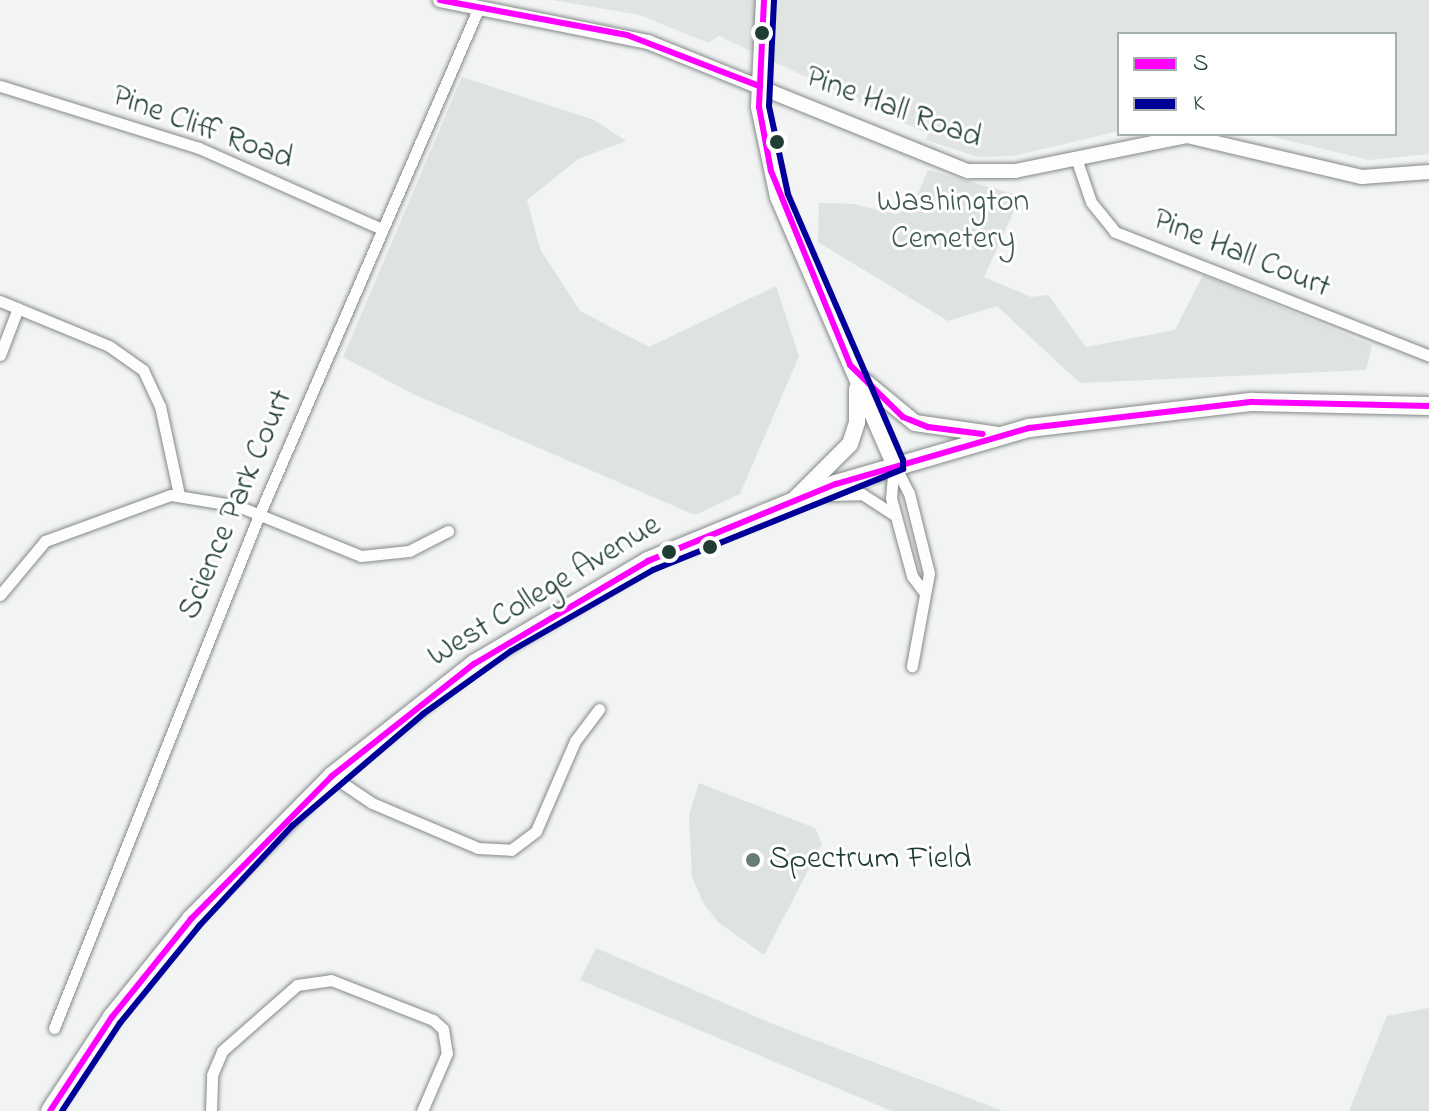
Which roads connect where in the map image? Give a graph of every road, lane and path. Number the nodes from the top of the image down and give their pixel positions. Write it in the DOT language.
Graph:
graph roads {
  1 [pos="440,0"];
  2 [pos="764,0"];
  3 [pos="479,7"];
  4 [pos="0,86"];
  5 [pos="759,86"];
  6 [pos="1076,158"];
  7 [pos="1429,172"];
  8 [pos="382,229"];
  9 [pos="0,301"];
  10 [pos="18,308"];
  11 [pos="0,355"];
  12 [pos="1429,356"];
  13 [pos="850,365"];
  14 [pos="1429,406"];
  15 [pos="998,435"];
  16 [pos="894,464"];
  17 [pos="179,495"];
  18 [pos="794,500"];
  19 [pos="259,515"];
  20 [pos="898,520"];
  21 [pos="448,531"];
  22 [pos="924,592"];
  23 [pos="0,595"];
  24 [pos="912,666"];
  25 [pos="599,709"];
  26 [pos="332,776"];
  27 [pos="54,1028"];
  28 [pos="50,1111"];
  29 [pos="211,1111"];
  30 [pos="422,1111"];
  1 -- 3 [label="street, Pine Hall Road"];
  2 -- 5 [label="main road"];
  3 -- 5 [label="street, Pine Hall Road"];
  3 -- 8 [label="street, Science Park Court"];
  4 -- 8 [label="street, Pine Cliff Road"];
  5 -- 6 [label="street, Pine Hall Road"];
  5 -- 13 [label="main road"];
  6 -- 7 [label="street, Pine Hall Road"];
  6 -- 12 [label="street, Pine Hall Court"];
  8 -- 19 [label="street, Science Park Court"];
  9 -- 10 [label="street"];
  10 -- 11 [label="street"];
  10 -- 17 [label="street"];
  13 -- 15 [label="main road"];
  13 -- 16 [label="main road"];
  13 -- 18 [label="main road"];
  14 -- 15 [label="main road, West College Avenue"];
  15 -- 16 [label="main road, West College Avenue"];
  16 -- 18 [label="main road, West College Avenue"];
  16 -- 20 [label="street"];
  16 -- 22 [label="street"];
  17 -- 19 [label="street"];
  17 -- 23 [label="street"];
  18 -- 20 [label="street"];
  18 -- 26 [label="main road, West College Avenue"];
  19 -- 21 [label="street"];
  19 -- 27 [label="street, Science Park Court"];
  20 -- 22 [label="street"];
  22 -- 24 [label="street"];
  25 -- 26 [label="street"];
  26 -- 28 [label="main road, West College Avenue"];
  29 -- 30 [label="street"];
}
